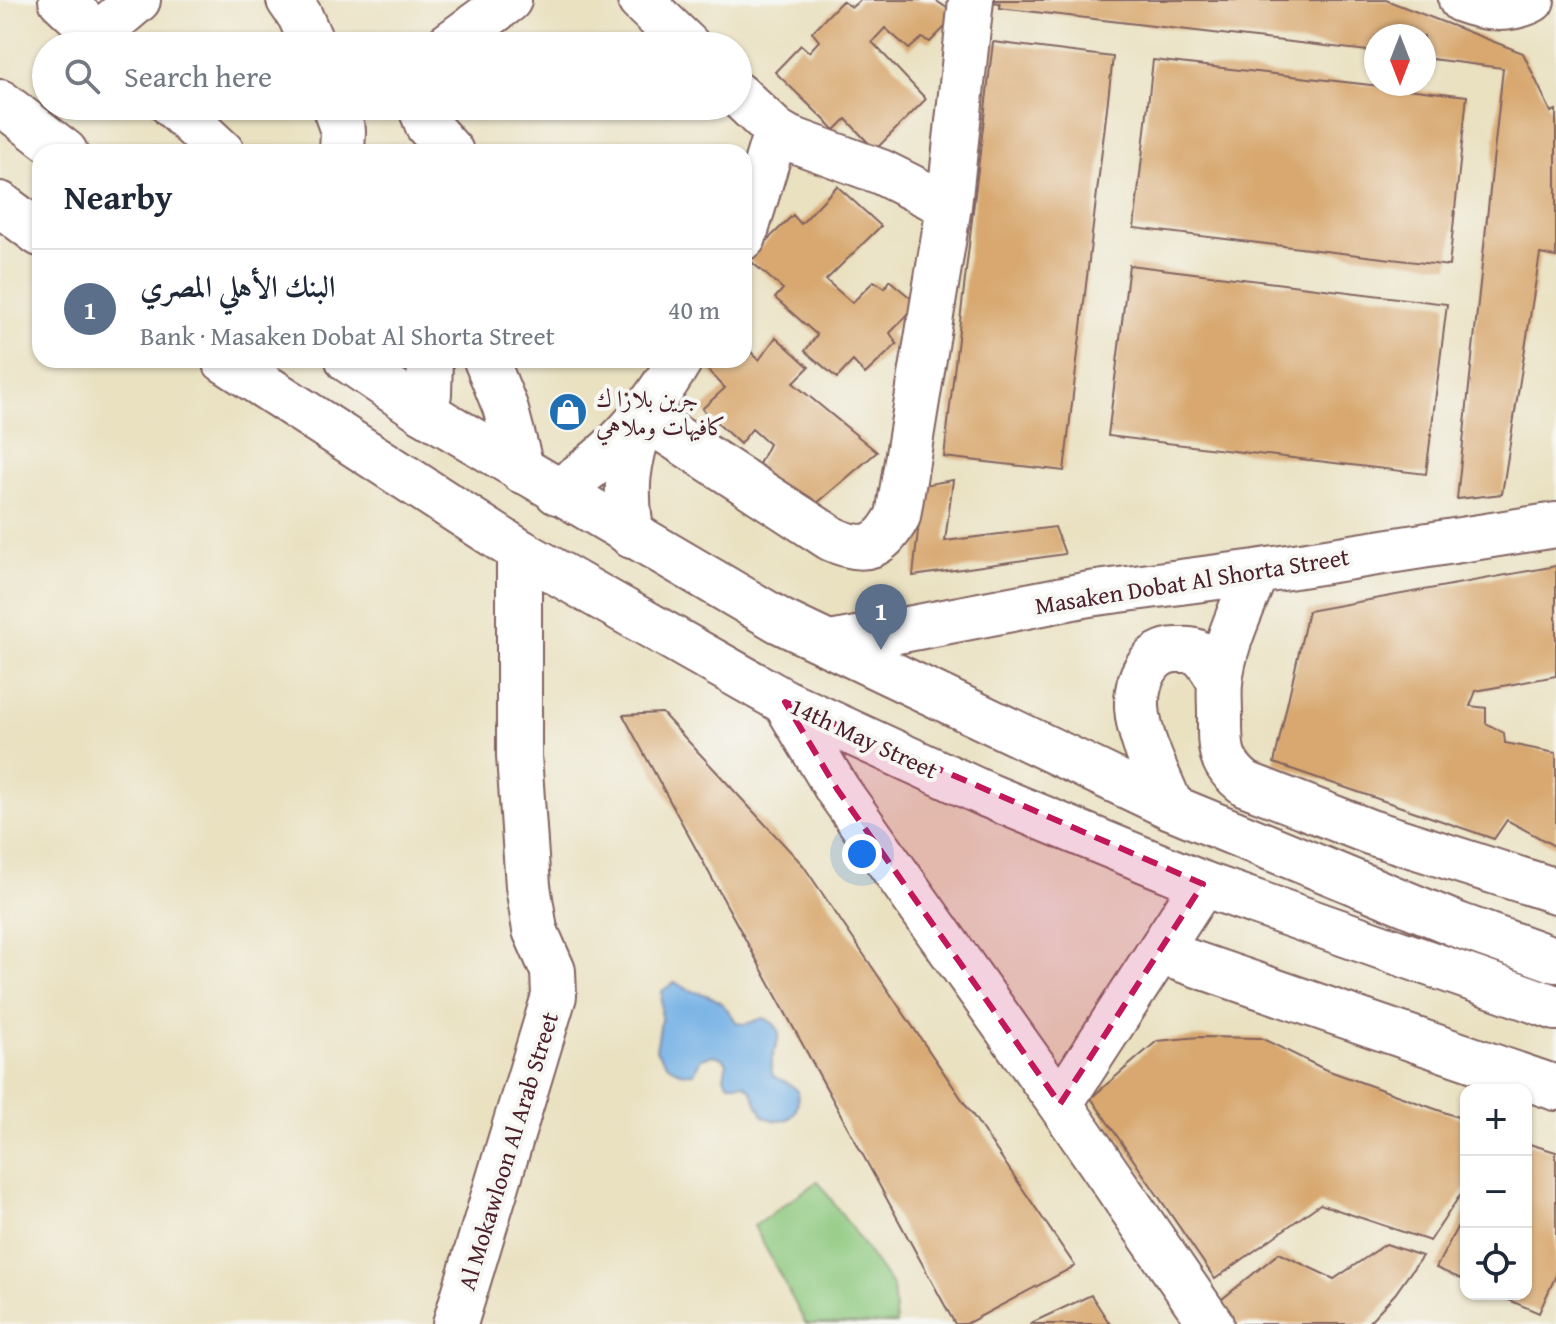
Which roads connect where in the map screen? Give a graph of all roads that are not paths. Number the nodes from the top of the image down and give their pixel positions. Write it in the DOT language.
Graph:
graph roads {
  1 [pos="138,0"];
  2 [pos="289,0"];
  3 [pos="509,0"];
  4 [pos="640,0"];
  5 [pos="971,0"];
  6 [pos="1461,0"];
  7 [pos="1532,0"];
  8 [pos="86,18"];
  9 [pos="307,32"];
  10 [pos="466,32"];
  11 [pos="673,32"];
  12 [pos="0,102"];
  13 [pos="752,108"];
  14 [pos="188,120"];
  15 [pos="426,120"];
  16 [pos="776,131"];
  17 [pos="55,144"];
  18 [pos="213,144"];
  19 [pos="444,144"];
  20 [pos="0,204"];
  21 [pos="949,206"];
  22 [pos="752,210"];
  23 [pos="32,228"];
  24 [pos="236,368"];
  25 [pos="360,368"];
  26 [pos="430,368"];
  27 [pos="489,368"];
  28 [pos="667,368"];
  29 [pos="423,411"];
  30 [pos="644,417"];
  31 [pos="540,481"];
  32 [pos="1556,525"];
  33 [pos="632,536"];
  34 [pos="519,551"];
  35 [pos="1256,572"];
  36 [pos="830,644"];
  37 [pos="1220,682"];
  38 [pos="785,702"];
  39 [pos="1171,807"];
  40 [pos="1203,884"];
  41 [pos="1556,891"];
  42 [pos="1160,952"];
  43 [pos="1556,960"];
  44 [pos="1556,1008"];
  45 [pos="1556,1088"];
  46 [pos="1060,1104"];
  47 [pos="455,1324"];
  48 [pos="1211,1324"];
  1 -- 8 [label="street"];
  2 -- 9 [label="street"];
  3 -- 10 [label="street"];
  4 -- 11 [label="street"];
  5 -- 21 [label="street"];
  6 -- 7 [label="street"];
  12 -- 17 [label="street"];
  13 -- 16 [label="street"];
  14 -- 18 [label="street"];
  15 -- 19 [label="street"];
  16 -- 21 [label="street"];
  16 -- 22 [label="street"];
  20 -- 23 [label="street"];
  21 -- 30 [label="street"];
  24 -- 34 [label="street, 14th May Street"];
  25 -- 29 [label="street"];
  26 -- 29 [label="street"];
  27 -- 31 [label="street"];
  28 -- 30 [label="street"];
  29 -- 31 [label="street"];
  30 -- 31 [label="street"];
  30 -- 33 [label="street"];
  31 -- 33 [label="street"];
  32 -- 35 [label="street, Masaken Dobat Al Shorta Street"];
  33 -- 36 [label="street"];
  34 -- 38 [label="street, 14th May Street"];
  34 -- 47 [label="street, Al Mokawloon Al Arab Street"];
  35 -- 36 [label="street, Masaken Dobat Al Shorta Street"];
  35 -- 37 [label="street"];
  36 -- 39 [label="street"];
  37 -- 39 [label="street"];
  37 -- 41 [label="street"];
  38 -- 40 [label="street, 14th May Street"];
  38 -- 46 [label="street"];
  39 -- 43 [label="street"];
  40 -- 42 [label="street"];
  40 -- 44 [label="street, 14th May Street"];
  42 -- 45 [label="street"];
  42 -- 46 [label="street"];
  46 -- 48 [label="street"];
}
